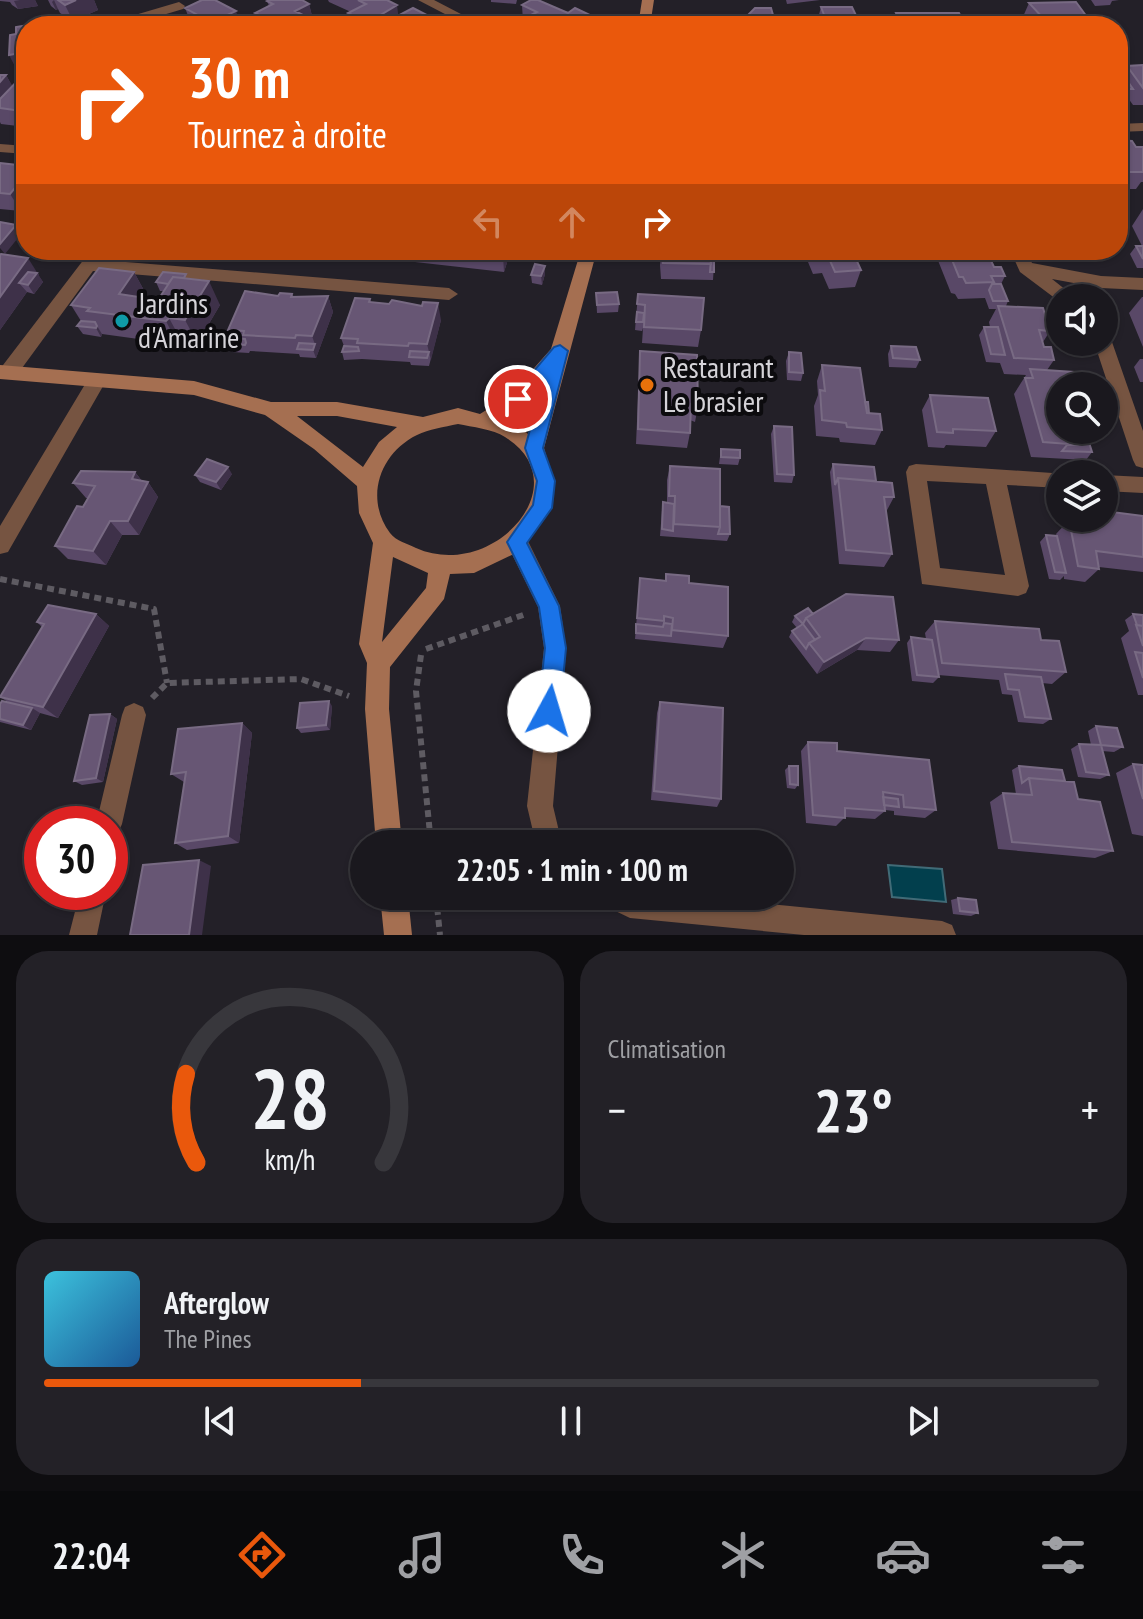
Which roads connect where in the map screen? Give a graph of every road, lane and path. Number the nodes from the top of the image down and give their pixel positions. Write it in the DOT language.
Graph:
graph roads {
  1 [pos="424,0"];
  2 [pos="180,3"];
  3 [pos="144,16"];
  4 [pos="457,16"];
  5 [pos="93,260"];
  6 [pos="586,260"];
  7 [pos="1022,260"];
  8 [pos="89,265"];
  9 [pos="1026,268"];
  10 [pos="1048,284"];
  11 [pos="1143,284"];
  12 [pos="449,294"];
  13 [pos="560,351"];
  14 [pos="1108,356"];
  15 [pos="4,373"];
  16 [pos="97,381"];
  17 [pos="271,409"];
  18 [pos="487,419"];
  19 [pos="421,424"];
  20 [pos="534,448"];
  21 [pos="1143,460"];
  22 [pos="995,477"];
  23 [pos="1046,479"];
  24 [pos="366,482"];
  25 [pos="1118,484"];
  26 [pos="1143,485"];
  27 [pos="384,542"];
  28 [pos="517,542"];
  29 [pos="0,545"];
  30 [pos="440,566"];
  31 [pos="0,579"];
  32 [pos="549,606"];
  33 [pos="422,650"];
  34 [pos="385,655"];
  35 [pos="167,683"];
  36 [pos="356,685"];
  37 [pos="134,715"];
  38 [pos="113,806"];
  39 [pos="388,830"];
  40 [pos="430,830"];
  41 [pos="546,830"];
  42 [pos="89,910"];
  43 [pos="395,910"];
  44 [pos="437,910"];
  45 [pos="690,910"];
  46 [pos="83,935"];
  47 [pos="398,935"];
  48 [pos="440,935"];
  49 [pos="942,935"];
  1 -- 4 [label="street"];
  2 -- 3 [label="street"];
  5 -- 8 [label="street"];
  6 -- 13 [label="main road"];
  7 -- 9 [label="street"];
  8 -- 12 [label="street"];
  8 -- 15 [label="street"];
  9 -- 10 [label="street"];
  9 -- 11 [label="street"];
  13 -- 18 [label="main road"];
  13 -- 20 [label="main road"];
  14 -- 21 [label="street"];
  15 -- 16 [label="main road"];
  16 -- 17 [label="main road"];
  16 -- 29 [label="street"];
  17 -- 19 [label="main road"];
  17 -- 24 [label="main road"];
  18 -- 19 [label="main road"];
  18 -- 20 [label="main road"];
  19 -- 24 [label="main road"];
  20 -- 28 [label="main road"];
  22 -- 22 [label="street"];
  22 -- 23 [label="street"];
  24 -- 27 [label="main road"];
  25 -- 26 [label="street"];
  27 -- 30 [label="main road"];
  27 -- 34 [label="main road"];
  28 -- 30 [label="main road"];
  28 -- 32 [label="street"];
  30 -- 34 [label="main road"];
  31 -- 35 [label="path"];
  32 -- 33 [label="path"];
  32 -- 41 [label="street"];
  33 -- 34 [label="path"];
  33 -- 40 [label="path"];
  34 -- 39 [label="main road"];
  35 -- 36 [label="path"];
  35 -- 37 [label="path"];
  37 -- 38 [label="street"];
  42 -- 46 [label="street"];
  43 -- 47 [label="main road"];
  44 -- 48 [label="path"];
  45 -- 49 [label="street"];
}
